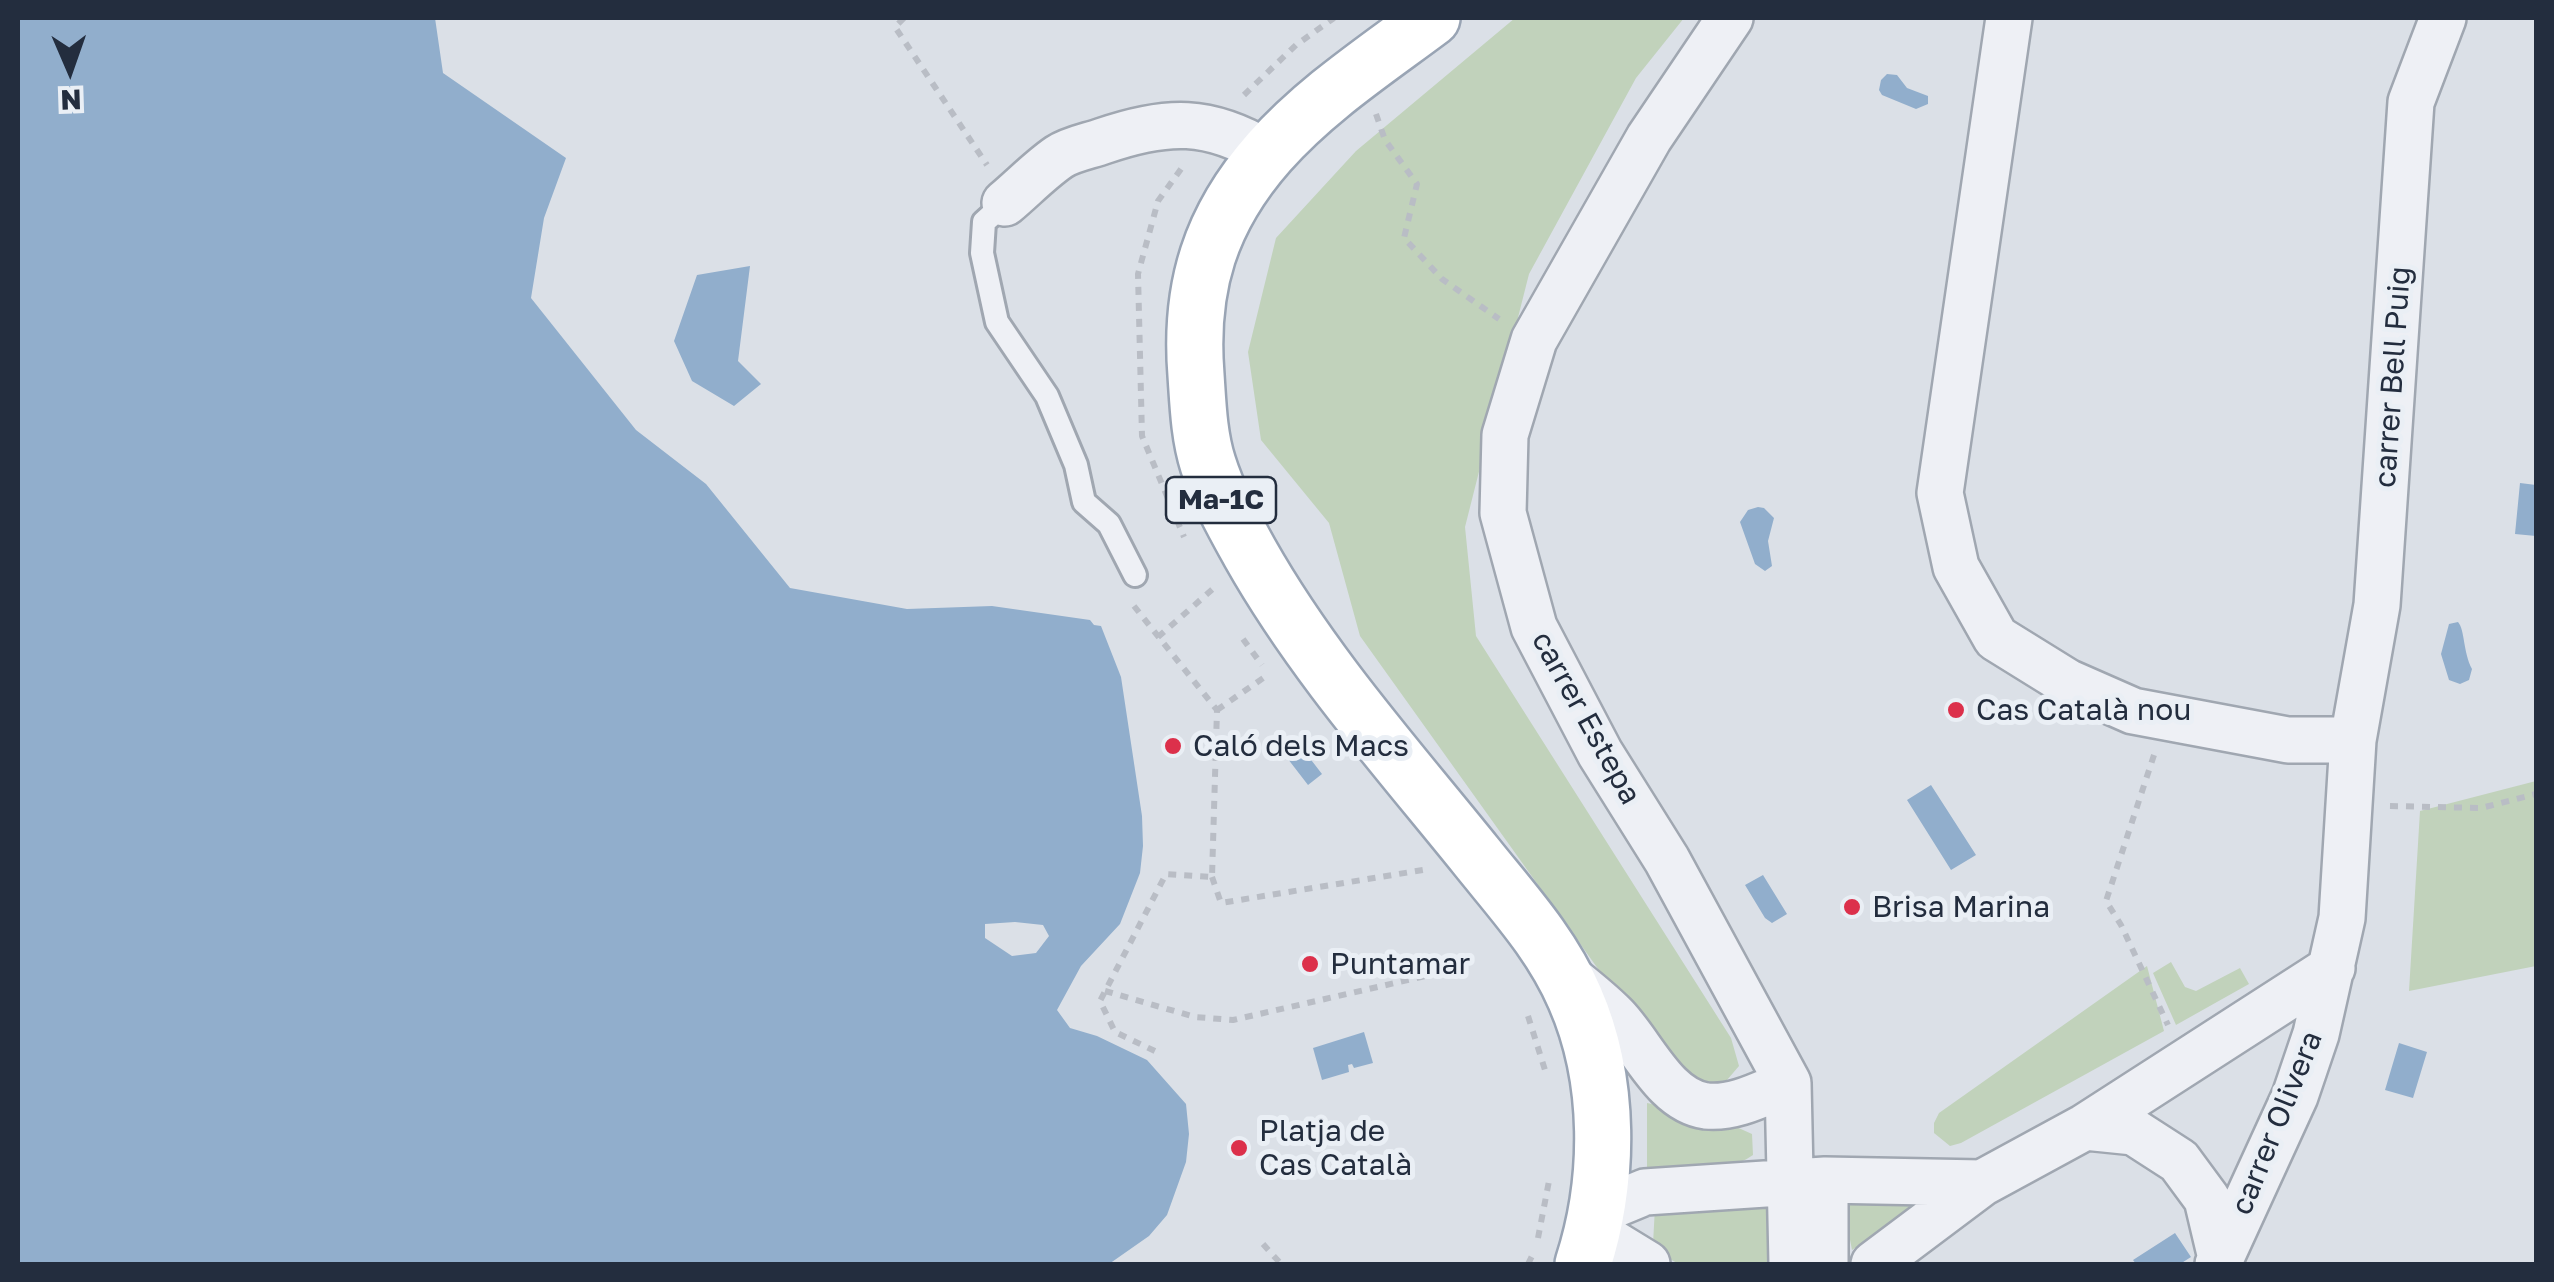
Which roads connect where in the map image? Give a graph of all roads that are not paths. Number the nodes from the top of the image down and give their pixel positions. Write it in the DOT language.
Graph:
graph roads {
  1 [pos="1432,18"];
  2 [pos="1730,18"];
  3 [pos="2009,18"];
  4 [pos="2444,18"];
  5 [pos="1267,154"];
  6 [pos="1008,201"];
  7 [pos="1135,575"];
  8 [pos="2353,740"];
  9 [pos="2332,968"];
  10 [pos="1562,970"];
  11 [pos="1788,1083"];
  12 [pos="2085,1127"];
  13 [pos="1807,1181"];
  14 [pos="1982,1183"];
  15 [pos="1591,1236"];
  16 [pos="2219,1261"];
  17 [pos="1647,1264"];
  18 [pos="1792,1264"];
  19 [pos="1825,1264"];
  20 [pos="1874,1264"];
  1 -- 5 [label="main road, Ma-1C"];
  2 -- 11 [label="street, carrer Estepa"];
  3 -- 8 [label="street"];
  4 -- 8 [label="street, carrer Bell Puig"];
  5 -- 6 [label="street"];
  5 -- 10 [label="main road, Ma-1C"];
  6 -- 7 [label="lane"];
  8 -- 9 [label="street, carrer Olivera"];
  9 -- 12 [label="street"];
  9 -- 16 [label="street, carrer Olivera"];
  10 -- 11 [label="street"];
  10 -- 15 [label="main road, Ma-1C"];
  11 -- 13 [label="street"];
  12 -- 14 [label="street"];
  12 -- 16 [label="street"];
  13 -- 14 [label="street"];
  13 -- 15 [label="street"];
  13 -- 18 [label="street"];
  13 -- 19 [label="street"];
  14 -- 20 [label="street"];
  15 -- 17 [label="street"];
}
